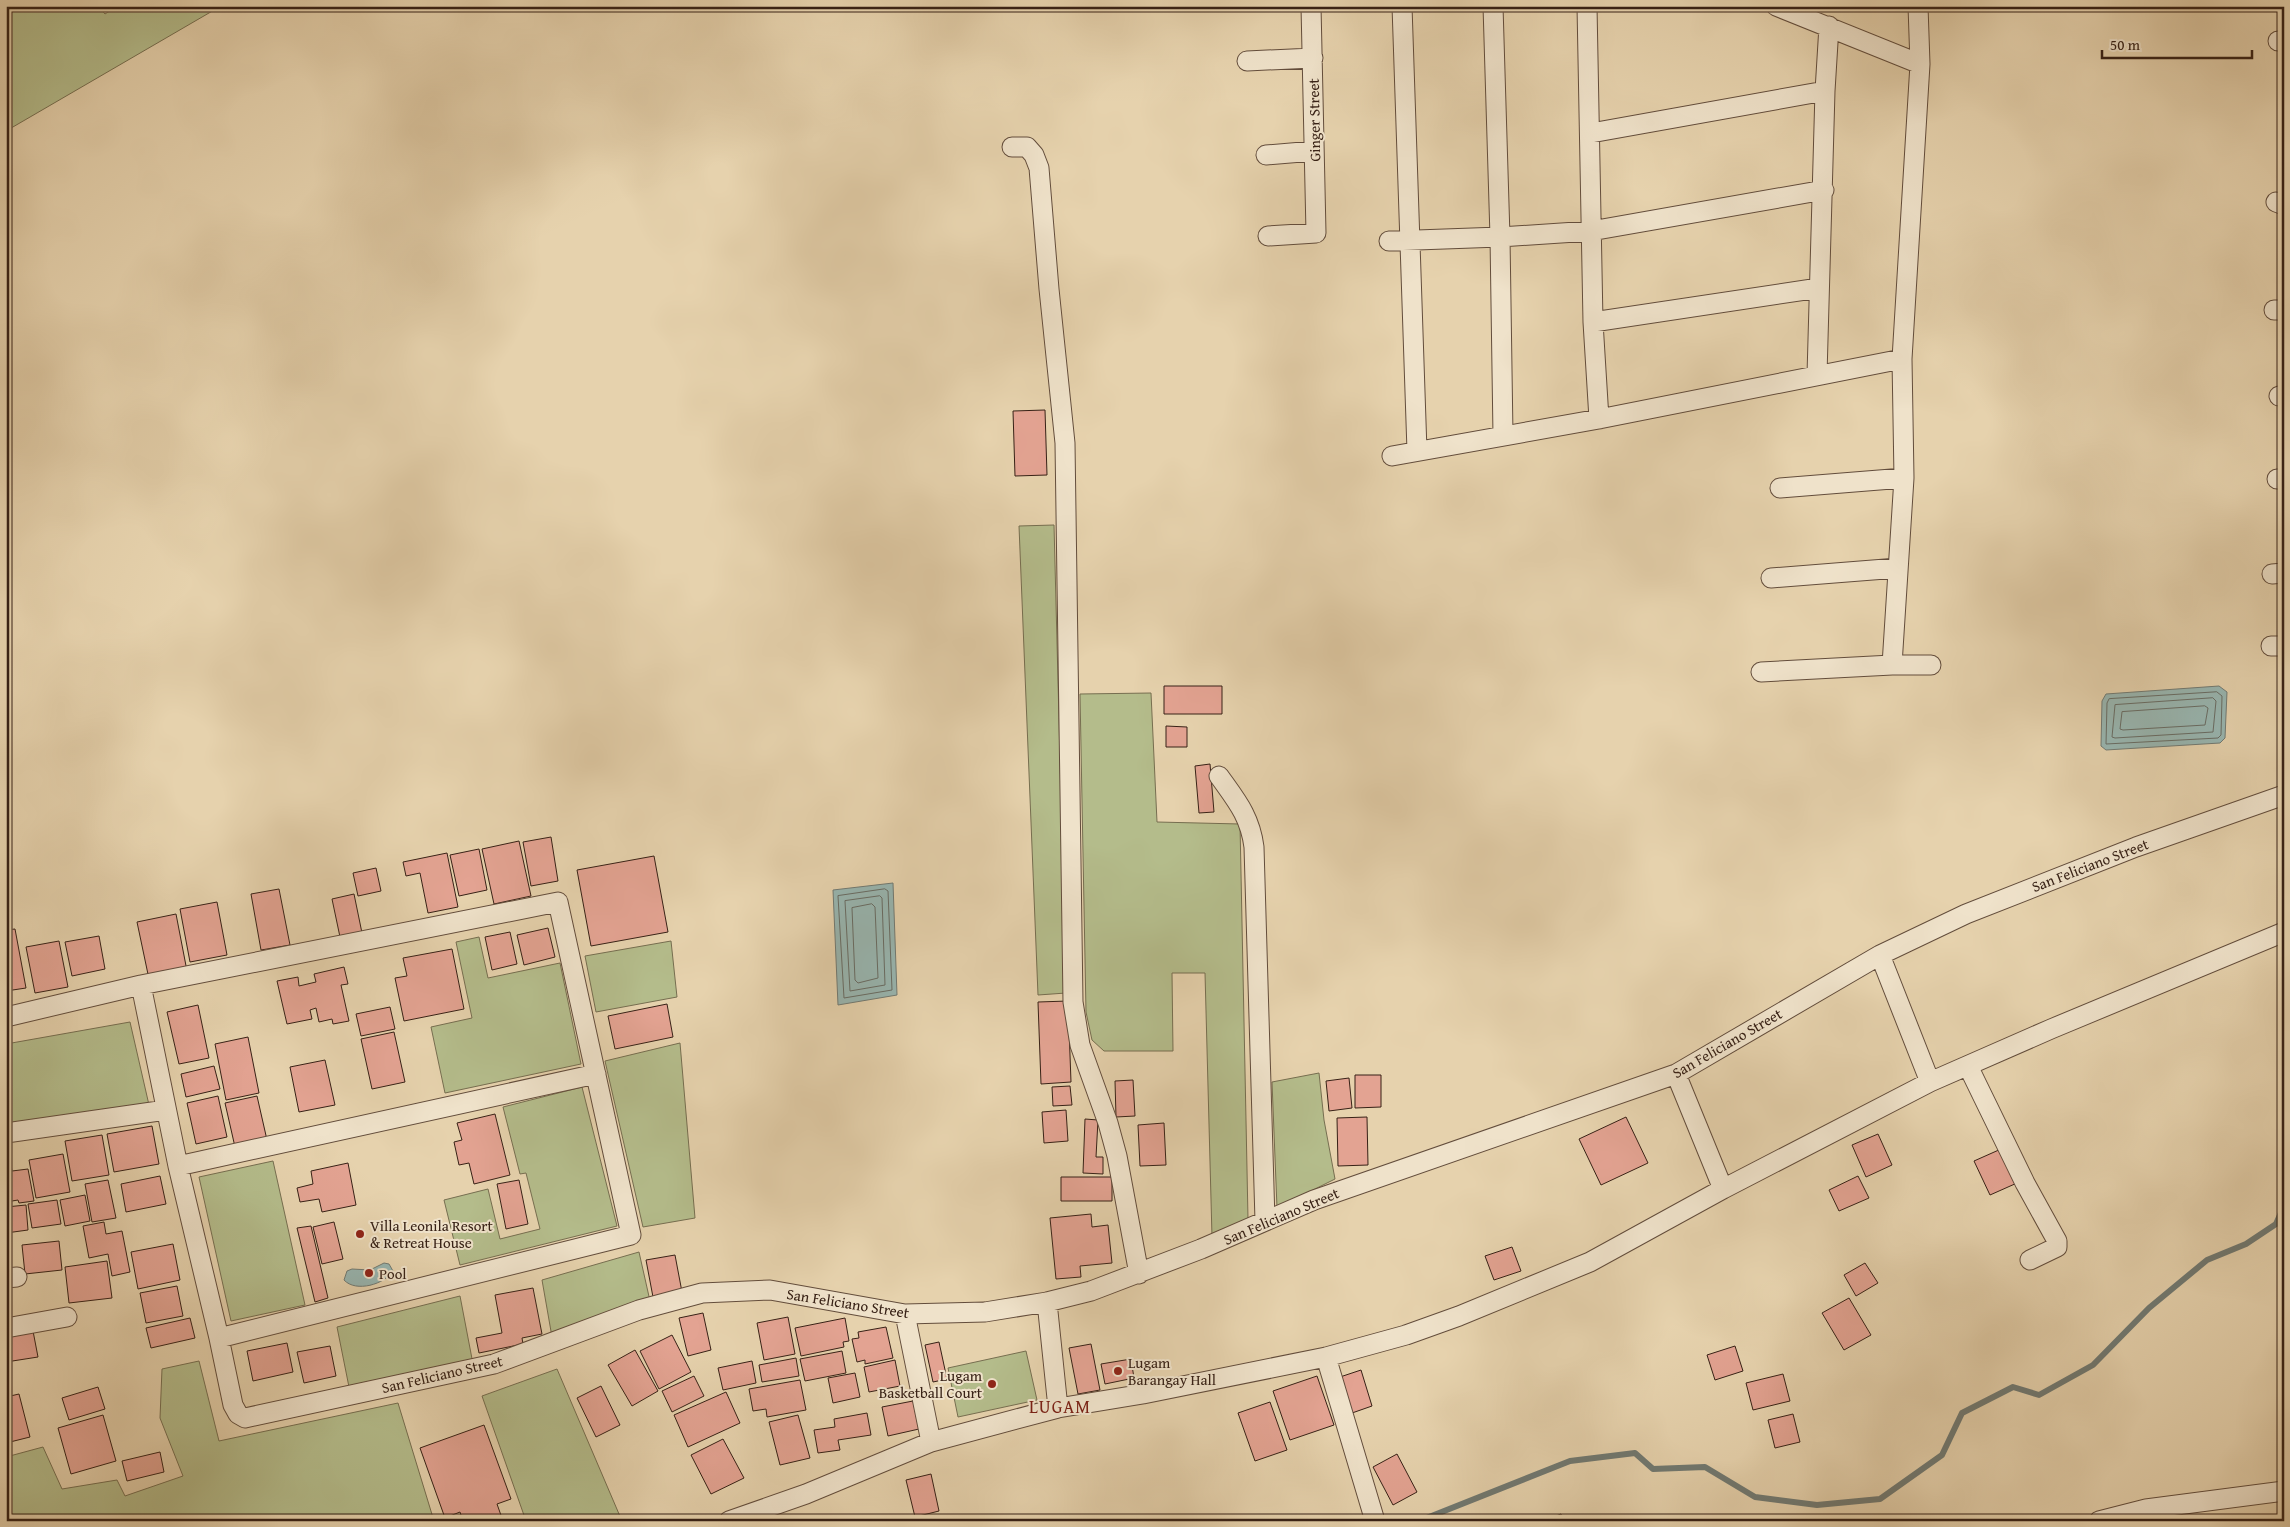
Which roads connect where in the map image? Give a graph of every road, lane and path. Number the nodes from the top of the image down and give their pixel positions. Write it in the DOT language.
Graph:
graph roads {
  1 [pos="1311,6"];
  2 [pos="1402,6"];
  3 [pos="1493,6"];
  4 [pos="1587,6"];
  5 [pos="1776,6"];
  6 [pos="1918,6"];
  7 [pos="1829,26"];
  8 [pos="1312,58"];
  9 [pos="1247,61"];
  10 [pos="1920,64"];
  11 [pos="1825,91"];
  12 [pos="1591,133"];
  13 [pos="1012,147"];
  14 [pos="1314,151"];
  15 [pos="1266,155"];
  16 [pos="1824,190"];
  17 [pos="1592,231"];
  18 [pos="1268,236"];
  19 [pos="1500,237"];
  20 [pos="1389,240"];
  21 [pos="1411,240"];
  22 [pos="1819,288"];
  23 [pos="1593,322"];
  24 [pos="1902,359"];
  25 [pos="1817,375"];
  26 [pos="1599,419"];
  27 [pos="1504,435"];
  28 [pos="1417,451"];
  29 [pos="1392,456"];
  30 [pos="1904,478"];
  31 [pos="1780,488"];
  32 [pos="1898,568"];
  33 [pos="1771,578"];
  34 [pos="1892,665"];
  35 [pos="1931,665"];
  36 [pos="1761,672"];
  37 [pos="1219,776"];
  38 [pos="2284,795"];
  39 [pos="2284,932"];
  40 [pos="1880,954"];
  41 [pos="141,985"];
  42 [pos="6,1017"];
  43 [pos="1968,1066"];
  44 [pos="596,1074"];
  45 [pos="1676,1074"];
  46 [pos="1930,1082"];
  47 [pos="166,1110"];
  48 [pos="6,1133"];
  49 [pos="178,1166"];
  50 [pos="1723,1189"];
  51 [pos="1265,1221"];
  52 [pos="2030,1260"];
  53 [pos="1139,1274"];
  54 [pos="1047,1302"];
  55 [pos="905,1314"];
  56 [pos="66,1317"];
  57 [pos="6,1328"];
  58 [pos="219,1338"];
  59 [pos="1326,1357"];
  60 [pos="1058,1408"];
  61 [pos="931,1442"];
  62 [pos="2284,1491"];
  63 [pos="729,1521"];
  64 [pos="1375,1521"];
  65 [pos="2100,1521"];
  1 -- 8 [label="street, Ginger Street"];
  2 -- 21 [label="street"];
  3 -- 19 [label="street"];
  4 -- 12 [label="street"];
  5 -- 7 [label="street"];
  6 -- 10 [label="street"];
  7 -- 10 [label="street"];
  7 -- 11 [label="street"];
  8 -- 9 [label="street"];
  8 -- 14 [label="street, Ginger Street"];
  10 -- 24 [label="street"];
  11 -- 12 [label="street"];
  11 -- 16 [label="street"];
  12 -- 17 [label="street"];
  13 -- 53 [label="street"];
  14 -- 15 [label="street"];
  14 -- 18 [label="street, Ginger Street"];
  16 -- 17 [label="street"];
  16 -- 22 [label="street"];
  17 -- 19 [label="street"];
  17 -- 23 [label="street"];
  19 -- 21 [label="street"];
  19 -- 27 [label="street"];
  20 -- 21 [label="street"];
  21 -- 28 [label="street"];
  22 -- 23 [label="street"];
  22 -- 25 [label="street"];
  23 -- 26 [label="street"];
  24 -- 25 [label="street"];
  24 -- 30 [label="street"];
  25 -- 26 [label="street"];
  26 -- 27 [label="street"];
  27 -- 28 [label="street"];
  28 -- 29 [label="street"];
  30 -- 31 [label="street"];
  30 -- 32 [label="street"];
  32 -- 33 [label="street"];
  32 -- 34 [label="street"];
  34 -- 35 [label="street"];
  34 -- 36 [label="street"];
  37 -- 51 [label="street"];
  38 -- 40 [label="street, San Feliciano Street"];
  39 -- 43 [label="street"];
  40 -- 45 [label="street, San Feliciano Street"];
  40 -- 46 [label="street"];
  41 -- 42 [label="street"];
  41 -- 44 [label="street"];
  41 -- 47 [label="street"];
  43 -- 46 [label="street"];
  43 -- 52 [label="street"];
  44 -- 49 [label="street"];
  44 -- 58 [label="street"];
  45 -- 50 [label="street"];
  45 -- 51 [label="street, San Feliciano Street"];
  46 -- 50 [label="street"];
  47 -- 48 [label="street"];
  47 -- 49 [label="street"];
  49 -- 58 [label="street"];
  50 -- 59 [label="street"];
  51 -- 53 [label="street, San Feliciano Street"];
  53 -- 54 [label="street, San Feliciano Street"];
  54 -- 55 [label="street, San Feliciano Street"];
  54 -- 60 [label="street"];
  55 -- 58 [label="street, San Feliciano Street"];
  55 -- 61 [label="street"];
  56 -- 57 [label="street"];
  59 -- 60 [label="street"];
  59 -- 64 [label="street"];
  60 -- 61 [label="street"];
  61 -- 63 [label="street"];
  62 -- 65 [label="street"];
}
